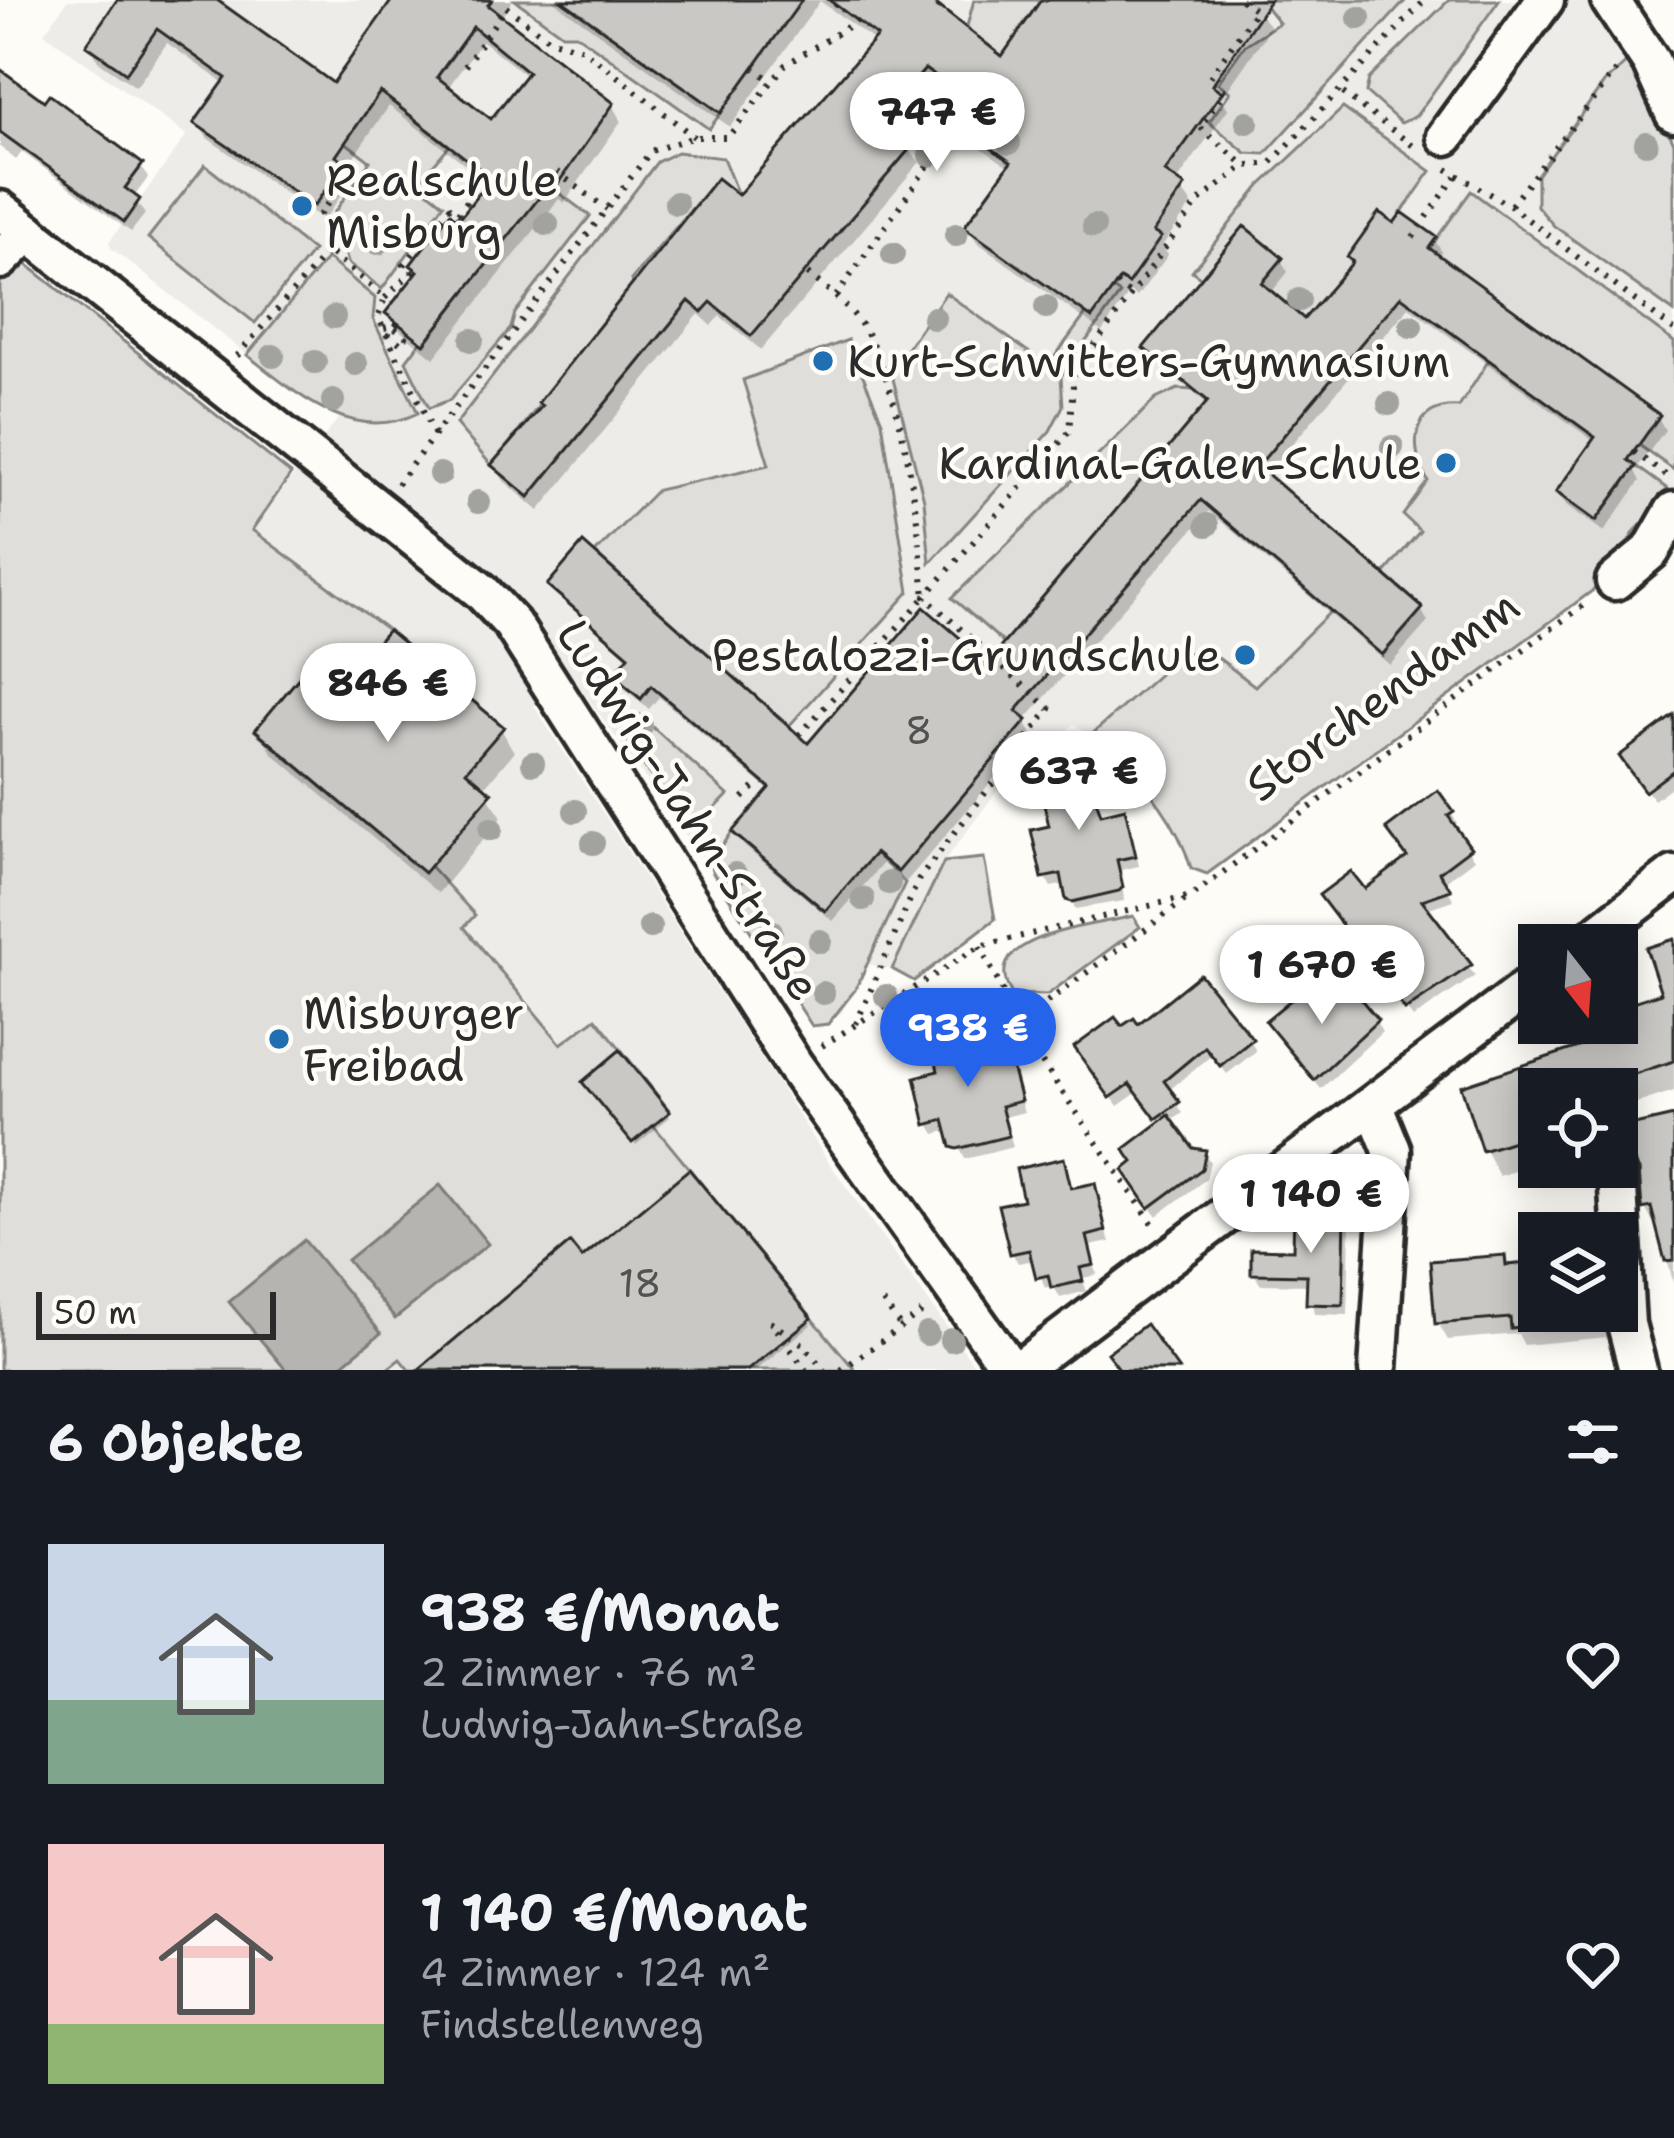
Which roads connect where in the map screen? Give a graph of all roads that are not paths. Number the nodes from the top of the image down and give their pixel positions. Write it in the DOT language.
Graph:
graph roads {
  1 [pos="1545,0"];
  2 [pos="1610,0"];
  3 [pos="1674,113"];
  4 [pos="1438,152"];
  5 [pos="14,221"];
  6 [pos="0,260"];
  7 [pos="1674,511"];
  8 [pos="1615,581"];
  9 [pos="1674,875"];
  10 [pos="1610,924"];
  11 [pos="1518,995"];
  12 [pos="1374,1106"];
  13 [pos="1617,1188"];
  14 [pos="1015,1370"];
  15 [pos="1378,1370"];
  16 [pos="1638,1370"];
  1 -- 4 [label="street"];
  2 -- 3 [label="street"];
  5 -- 6 [label="street"];
  5 -- 14 [label="street, Ludwig-Jahn-Straße"];
  7 -- 8 [label="street"];
  9 -- 10 [label="street"];
  11 -- 12 [label="street"];
  12 -- 14 [label="street"];
  12 -- 15 [label="street"];
  13 -- 16 [label="street"];
}
